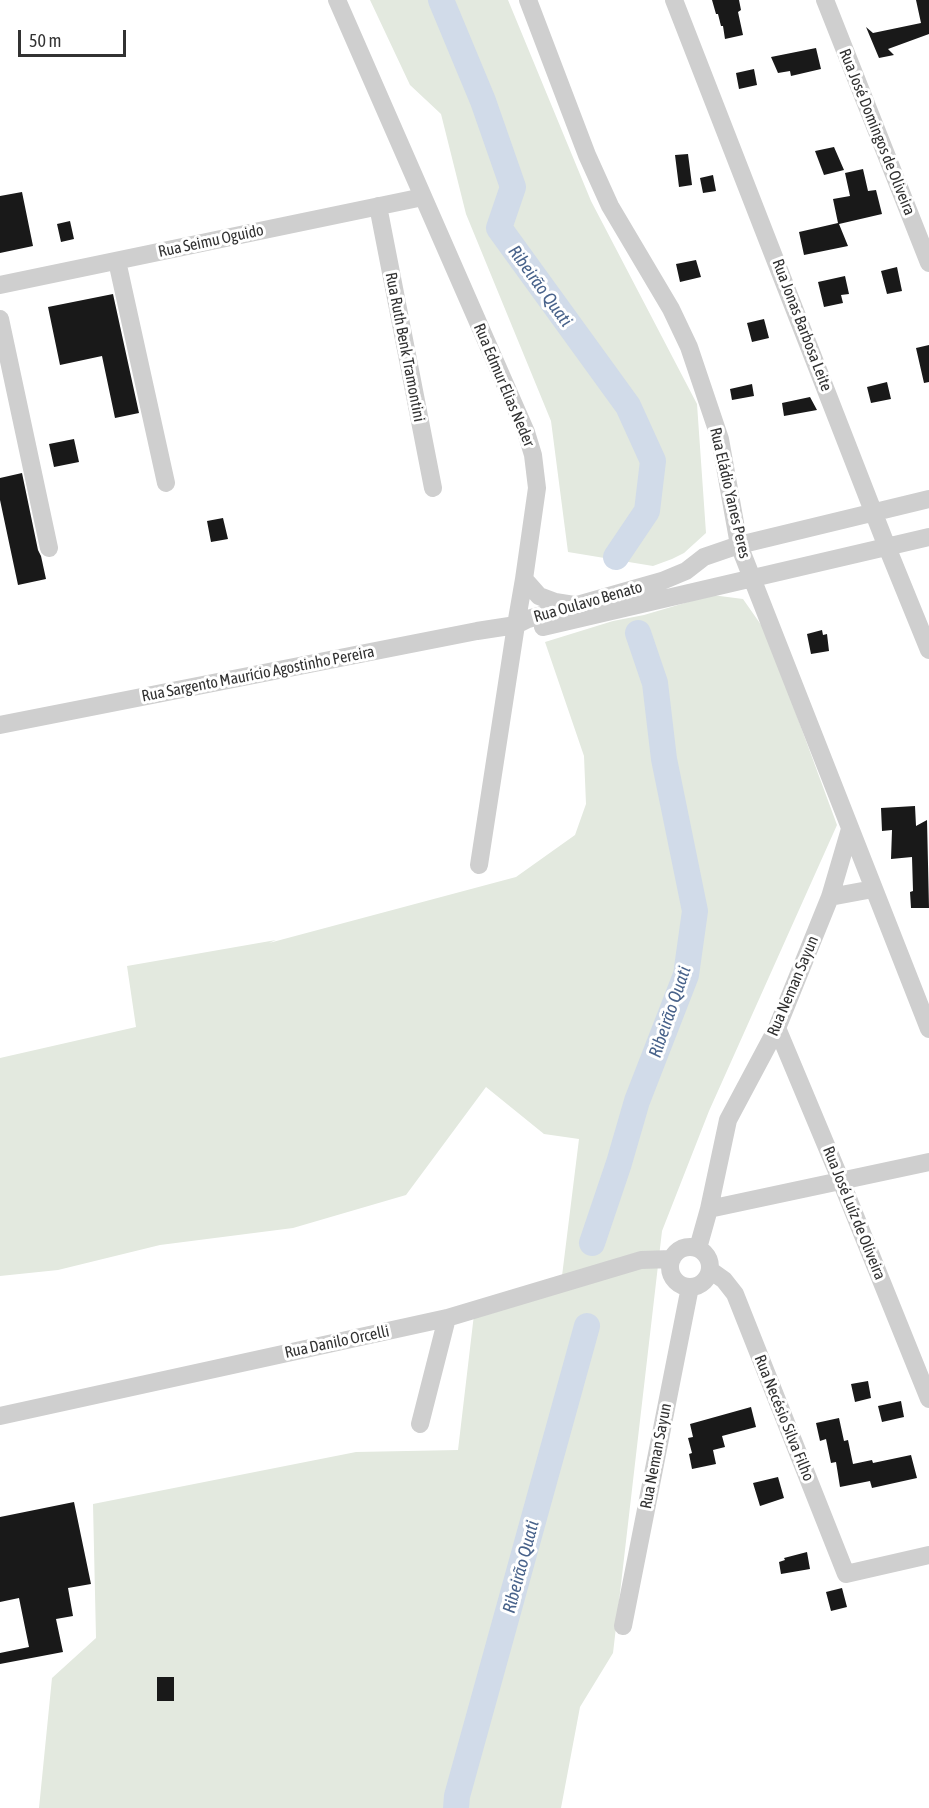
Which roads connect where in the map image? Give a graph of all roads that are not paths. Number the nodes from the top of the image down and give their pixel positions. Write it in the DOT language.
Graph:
graph roads {
  1 [pos="337,0"];
  2 [pos="528,0"];
  3 [pos="674,0"];
  4 [pos="825,0"];
  5 [pos="423,197"];
  6 [pos="378,206"];
  7 [pos="117,261"];
  8 [pos="929,263"];
  9 [pos="0,285"];
  10 [pos="0,319"];
  11 [pos="166,483"];
  12 [pos="433,488"];
  13 [pos="929,499"];
  14 [pos="875,512"];
  15 [pos="929,537"];
  16 [pos="738,545"];
  17 [pos="887,547"];
  18 [pos="48,548"];
  19 [pos="524,579"];
  20 [pos="752,579"];
  21 [pos="576,606"];
  22 [pos="516,625"];
  23 [pos="929,650"];
  24 [pos="0,724"];
  25 [pos="850,829"];
  26 [pos="479,866"];
  27 [pos="873,889"];
  28 [pos="830,897"];
  29 [pos="777,1028"];
  30 [pos="929,1029"];
  31 [pos="929,1162"];
  32 [pos="841,1181"];
  33 [pos="709,1209"];
  34 [pos="698,1248"];
  35 [pos="672,1259"];
  36 [pos="710,1270"];
  37 [pos="690,1287"];
  38 [pos="447,1318"];
  39 [pos="929,1399"];
  40 [pos="0,1416"];
  41 [pos="420,1424"];
  42 [pos="929,1555"];
  43 [pos="623,1626"];
  1 -- 5 [label="street, Rua Edmur Elias Neder"];
  2 -- 16 [label="street, Rua Eládio Yanes Peres"];
  3 -- 14 [label="street, Rua Jonas Barbosa Leite"];
  4 -- 8 [label="street, Rua José Domingos de Oliveira"];
  5 -- 6 [label="street, Rua Seimu Oguido"];
  5 -- 19 [label="street, Rua Edmur Elias Neder"];
  6 -- 7 [label="street, Rua Seimu Oguido"];
  6 -- 12 [label="street, Rua Ruth Benk Tramontini"];
  7 -- 9 [label="street, Rua Seimu Oguido"];
  7 -- 11 [label="street"];
  10 -- 18 [label="street"];
  13 -- 14 [label="street, Rua Oulavo Benato"];
  14 -- 16 [label="street, Rua Oulavo Benato"];
  14 -- 17 [label="street, Rua Jonas Barbosa Leite"];
  15 -- 17 [label="street, Rua Oulavo Benato"];
  16 -- 20 [label="street, Rua Eládio Yanes Peres"];
  16 -- 21 [label="street, Rua Oulavo Benato"];
  17 -- 20 [label="street, Rua Oulavo Benato"];
  17 -- 23 [label="street, Rua Jonas Barbosa Leite"];
  19 -- 21 [label="street"];
  19 -- 22 [label="street, Rua Edmur Elias Neder"];
  20 -- 22 [label="street, Rua Oulavo Benato"];
  20 -- 25 [label="street, Rua Eládio Yanes Peres"];
  21 -- 22 [label="street, Rua Oulavo Benato"];
  22 -- 24 [label="street, Rua Sargento Maurício Agostinho Pereira"];
  22 -- 26 [label="street, Rua Edmur Elias Neder"];
  25 -- 27 [label="street, Rua Eládio Yanes Peres"];
  25 -- 28 [label="street, Rua Neman Sayun"];
  27 -- 28 [label="street"];
  27 -- 30 [label="street, Rua Eládio Yanes Peres"];
  28 -- 29 [label="street, Rua Neman Sayun"];
  29 -- 32 [label="street, Rua José Luíz de Oliveira"];
  29 -- 33 [label="street, Rua Neman Sayun"];
  31 -- 32 [label="street"];
  32 -- 33 [label="street"];
  32 -- 39 [label="street, Rua José Luíz de Oliveira"];
  33 -- 34 [label="street, Rua Neman Sayun"];
  34 -- 35 [label="street"];
  34 -- 36 [label="street"];
  35 -- 37 [label="street"];
  35 -- 38 [label="street, Rua Danilo Orcelli"];
  36 -- 37 [label="street"];
  36 -- 42 [label="street, Rua Necésio Silva Filho"];
  37 -- 43 [label="street, Rua Neman Sayun"];
  38 -- 40 [label="street, Rua Danilo Orcelli"];
  38 -- 41 [label="street"];
}
